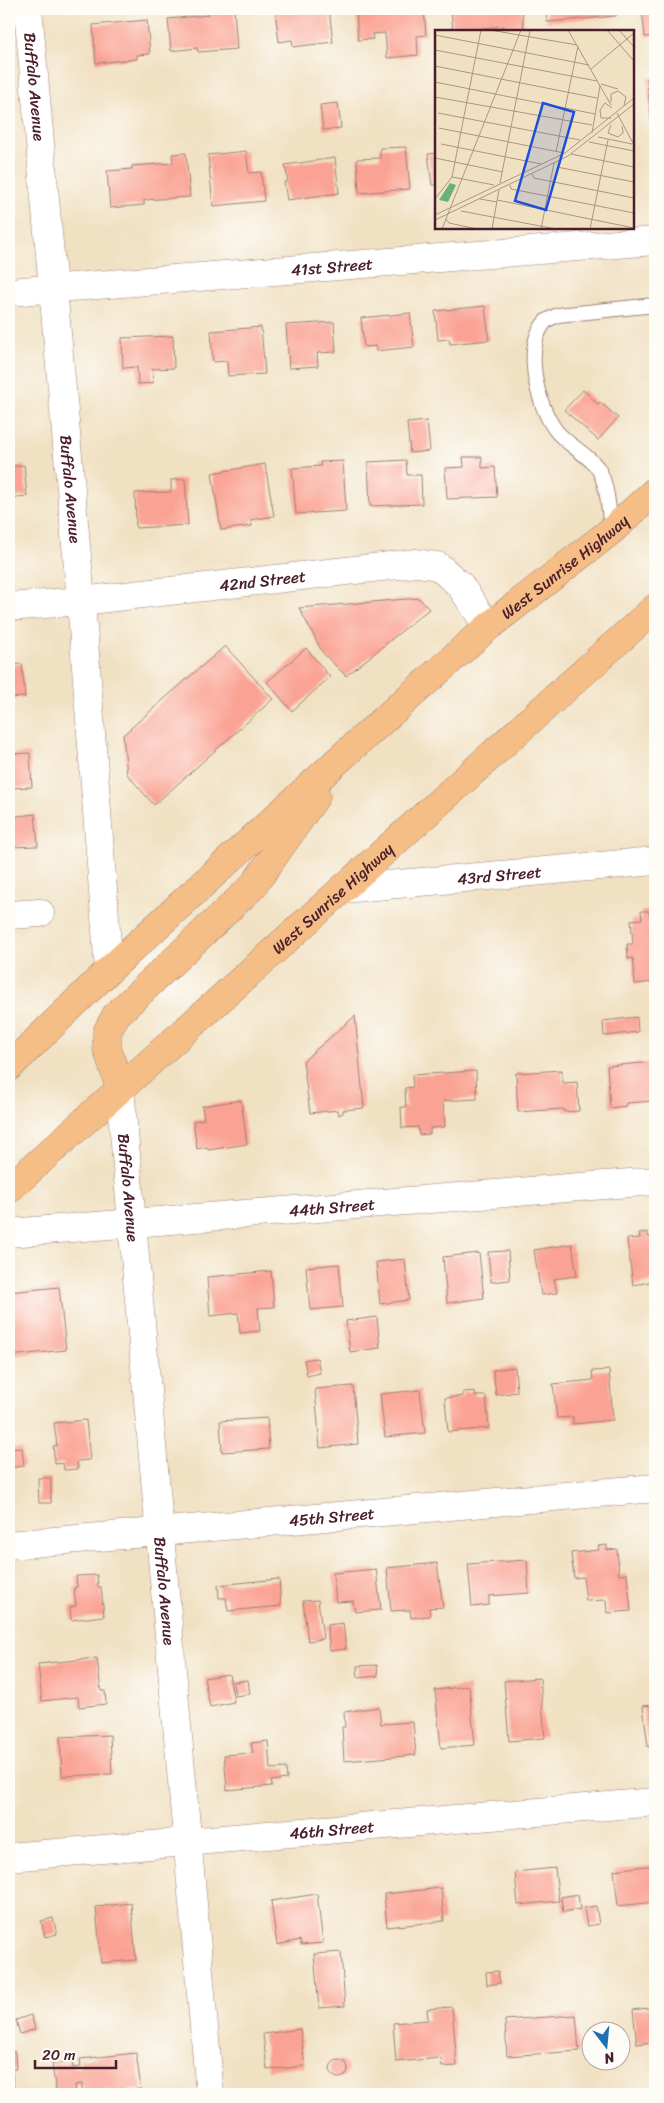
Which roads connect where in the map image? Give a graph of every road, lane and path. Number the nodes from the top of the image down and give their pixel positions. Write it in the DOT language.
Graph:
graph roads {
  1 [pos="28,9"];
  2 [pos="655,241"];
  3 [pos="54,288"];
  4 [pos="9,292"];
  5 [pos="655,305"];
  6 [pos="655,491"];
  7 [pos="611,531"];
  8 [pos="81,601"];
  9 [pos="9,607"];
  10 [pos="655,608"];
  11 [pos="488,627"];
  12 [pos="345,754"];
  13 [pos="655,861"];
  14 [pos="342,889"];
  15 [pos="40,913"];
  16 [pos="9,915"];
  17 [pos="109,970"];
  18 [pos="9,1067"];
  19 [pos="120,1088"];
  20 [pos="655,1181"];
  21 [pos="9,1189"];
  22 [pos="132,1224"];
  23 [pos="9,1233"];
  24 [pos="655,1488"];
  25 [pos="160,1531"];
  26 [pos="9,1545"];
  27 [pos="655,1802"];
  28 [pos="187,1842"];
  29 [pos="9,1857"];
  30 [pos="210,2094"];
  1 -- 3 [label="street, Buffalo Avenue"];
  2 -- 3 [label="street, 41st Street"];
  3 -- 4 [label="street, 41st Street"];
  3 -- 8 [label="street, Buffalo Avenue"];
  5 -- 7 [label="lane"];
  6 -- 7 [label="highway, West Sunrise Highway"];
  7 -- 11 [label="highway, West Sunrise Highway"];
  8 -- 9 [label="street, 42nd Street"];
  8 -- 11 [label="street, 42nd Street"];
  8 -- 17 [label="street, Buffalo Avenue"];
  10 -- 14 [label="highway, West Sunrise Highway"];
  11 -- 12 [label="highway, West Sunrise Highway"];
  12 -- 17 [label="highway, West Sunrise Highway"];
  12 -- 19 [label="highway"];
  13 -- 14 [label="street, 43rd Street"];
  14 -- 19 [label="highway, West Sunrise Highway"];
  15 -- 16 [label="street"];
  17 -- 18 [label="highway, West Sunrise Highway"];
  19 -- 21 [label="highway, West Sunrise Highway"];
  19 -- 22 [label="street, Buffalo Avenue"];
  20 -- 22 [label="street, 44th Street"];
  22 -- 23 [label="street, 44th Street"];
  22 -- 25 [label="street, Buffalo Avenue"];
  24 -- 25 [label="street, 45th Street"];
  25 -- 26 [label="street, 45th Street"];
  25 -- 28 [label="street, Buffalo Avenue"];
  27 -- 28 [label="street, 46th Street"];
  28 -- 29 [label="street, 46th Street"];
  28 -- 30 [label="street, Buffalo Avenue"];
}
